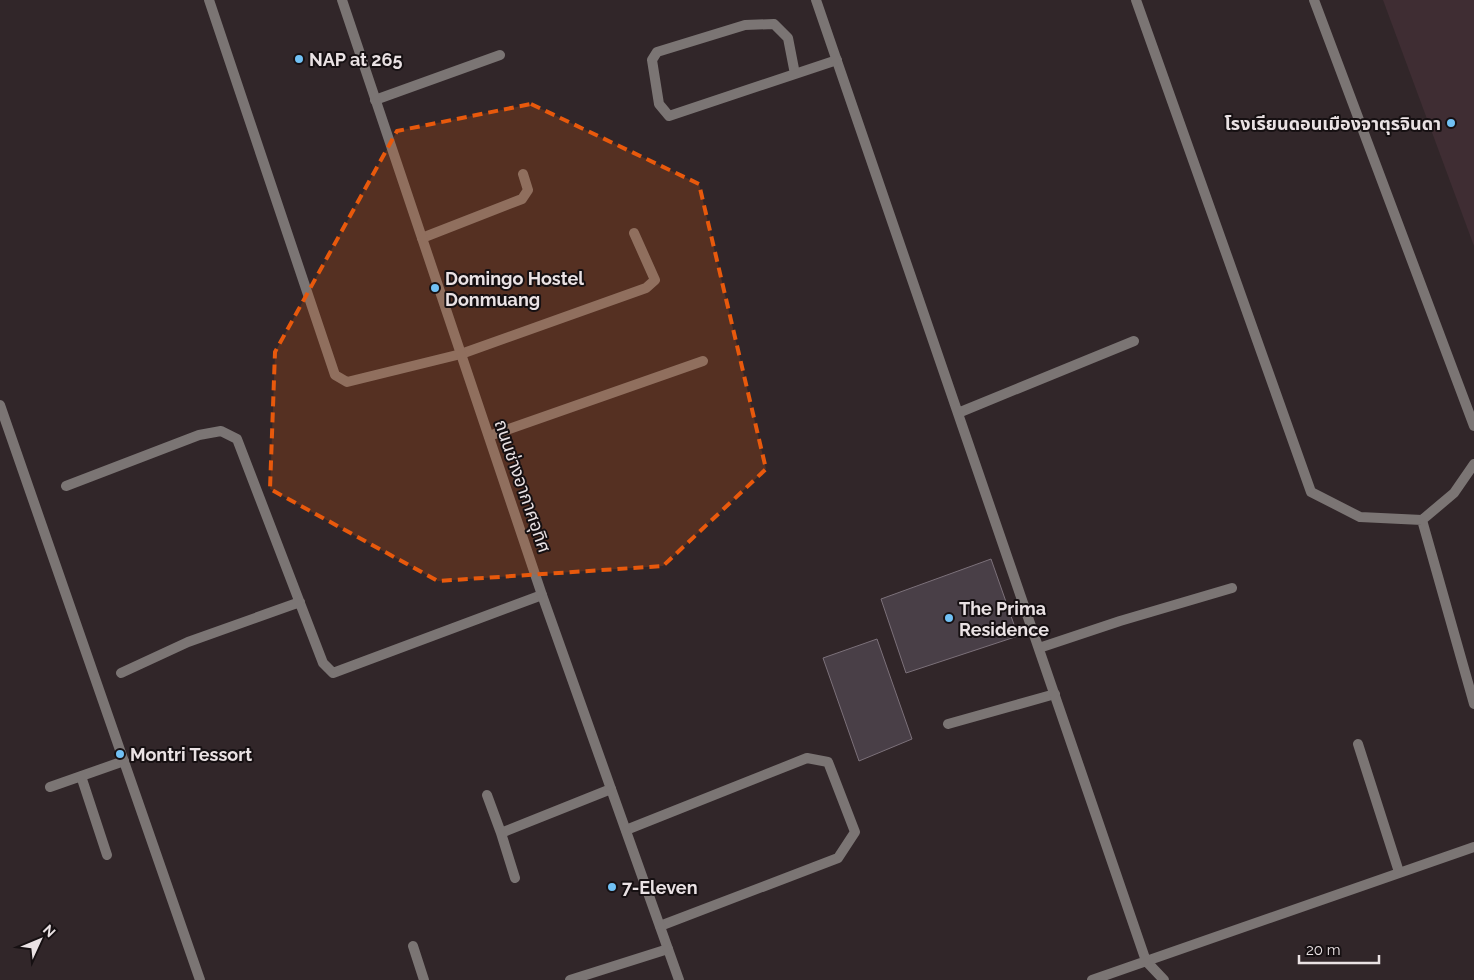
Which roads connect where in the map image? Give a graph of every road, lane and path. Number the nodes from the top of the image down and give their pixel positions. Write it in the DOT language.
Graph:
graph roads {
  1 [pos="209,0"];
  2 [pos="342,0"];
  3 [pos="816,0"];
  4 [pos="1136,0"];
  5 [pos="1314,0"];
  6 [pos="500,55"];
  7 [pos="837,60"];
  8 [pos="795,74"];
  9 [pos="375,100"];
  10 [pos="523,174"];
  11 [pos="634,233"];
  12 [pos="422,238"];
  13 [pos="1134,341"];
  14 [pos="461,354"];
  15 [pos="703,361"];
  16 [pos="0,405"];
  17 [pos="958,413"];
  18 [pos="1474,426"];
  19 [pos="489,436"];
  20 [pos="1474,464"];
  21 [pos="66,486"];
  22 [pos="1422,520"];
  23 [pos="1232,588"];
  24 [pos="542,595"];
  25 [pos="300,602"];
  26 [pos="1039,648"];
  27 [pos="121,673"];
  28 [pos="1055,694"];
  29 [pos="1474,704"];
  30 [pos="948,724"];
  31 [pos="1358,744"];
  32 [pos="124,761"];
  33 [pos="81,776"];
  34 [pos="50,787"];
  35 [pos="611,789"];
  36 [pos="487,795"];
  37 [pos="626,830"];
  38 [pos="502,833"];
  39 [pos="1474,847"];
  40 [pos="107,855"];
  41 [pos="1400,872"];
  42 [pos="515,878"];
  43 [pos="660,926"];
  44 [pos="413,946"];
  45 [pos="668,949"];
  46 [pos="1146,961"];
  47 [pos="200,980"];
  48 [pos="424,980"];
  49 [pos="570,980"];
  50 [pos="679,980"];
  51 [pos="1092,980"];
  52 [pos="1164,980"];
  1 -- 14 [label="street"];
  2 -- 9 [label="street, ถนนช่างอากาศอุทิศ"];
  3 -- 7 [label="street"];
  4 -- 22 [label="street"];
  5 -- 18 [label="street"];
  6 -- 9 [label="street"];
  7 -- 8 [label="street"];
  7 -- 17 [label="street"];
  8 -- 8 [label="street"];
  9 -- 12 [label="street, ถนนช่างอากาศอุทิศ"];
  10 -- 12 [label="street"];
  11 -- 14 [label="street"];
  12 -- 14 [label="street, ถนนช่างอากาศอุทิศ"];
  13 -- 17 [label="street"];
  14 -- 19 [label="street, ถนนช่างอากาศอุทิศ"];
  15 -- 19 [label="street"];
  16 -- 32 [label="street"];
  17 -- 26 [label="street"];
  19 -- 24 [label="street, ถนนช่างอากาศอุทิศ"];
  20 -- 22 [label="street"];
  21 -- 25 [label="street"];
  22 -- 29 [label="street"];
  23 -- 26 [label="street"];
  24 -- 25 [label="street"];
  24 -- 35 [label="street, ถนนช่างอากาศอุทิศ"];
  25 -- 27 [label="street"];
  26 -- 28 [label="street"];
  28 -- 30 [label="street"];
  28 -- 46 [label="street"];
  31 -- 41 [label="street"];
  32 -- 33 [label="street"];
  32 -- 47 [label="street"];
  33 -- 34 [label="street"];
  33 -- 40 [label="street"];
  35 -- 37 [label="street, ถนนช่างอากาศอุทิศ"];
  35 -- 38 [label="street"];
  36 -- 38 [label="street"];
  37 -- 43 [label="street, ถนนช่างอากาศอุทิศ"];
  37 -- 43 [label="street"];
  38 -- 42 [label="street"];
  39 -- 41 [label="street"];
  41 -- 46 [label="street"];
  43 -- 45 [label="street, ถนนช่างอากาศอุทิศ"];
  44 -- 48 [label="street"];
  45 -- 49 [label="street"];
  45 -- 50 [label="street, ถนนช่างอากาศอุทิศ"];
  46 -- 51 [label="street"];
  46 -- 52 [label="street"];
}
